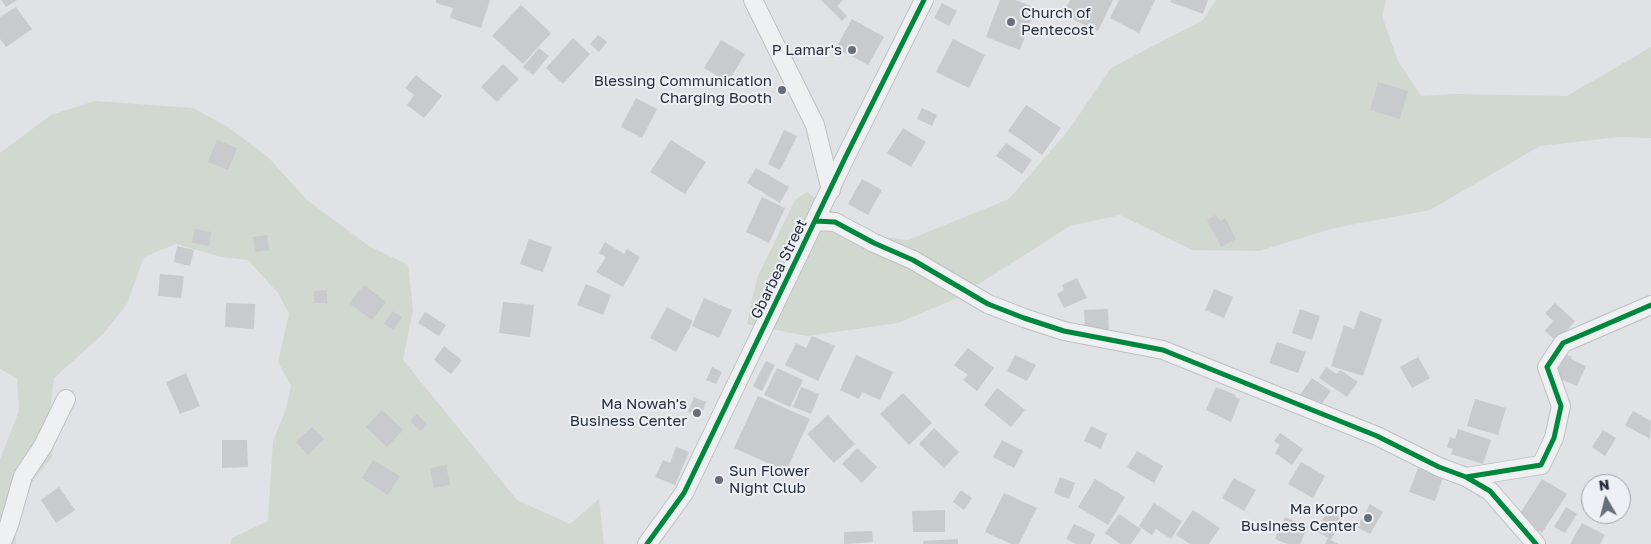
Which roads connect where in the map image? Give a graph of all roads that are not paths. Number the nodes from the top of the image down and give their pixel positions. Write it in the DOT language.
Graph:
graph roads {
  1 [pos="753,0"];
  2 [pos="924,0"];
  3 [pos="831,190"];
  4 [pos="816,221"];
  5 [pos="1651,305"];
  6 [pos="66,399"];
  7 [pos="1466,477"];
  8 [pos="1,544"];
  9 [pos="647,544"];
  10 [pos="1536,544"];
  1 -- 3 [label="street"];
  2 -- 3 [label="street, Gbarbea Street"];
  3 -- 4 [label="street, Gbarbea Street"];
  4 -- 7 [label="street"];
  4 -- 9 [label="street, Gbarbea Street"];
  5 -- 7 [label="street"];
  6 -- 8 [label="street"];
  7 -- 10 [label="street"];
}
